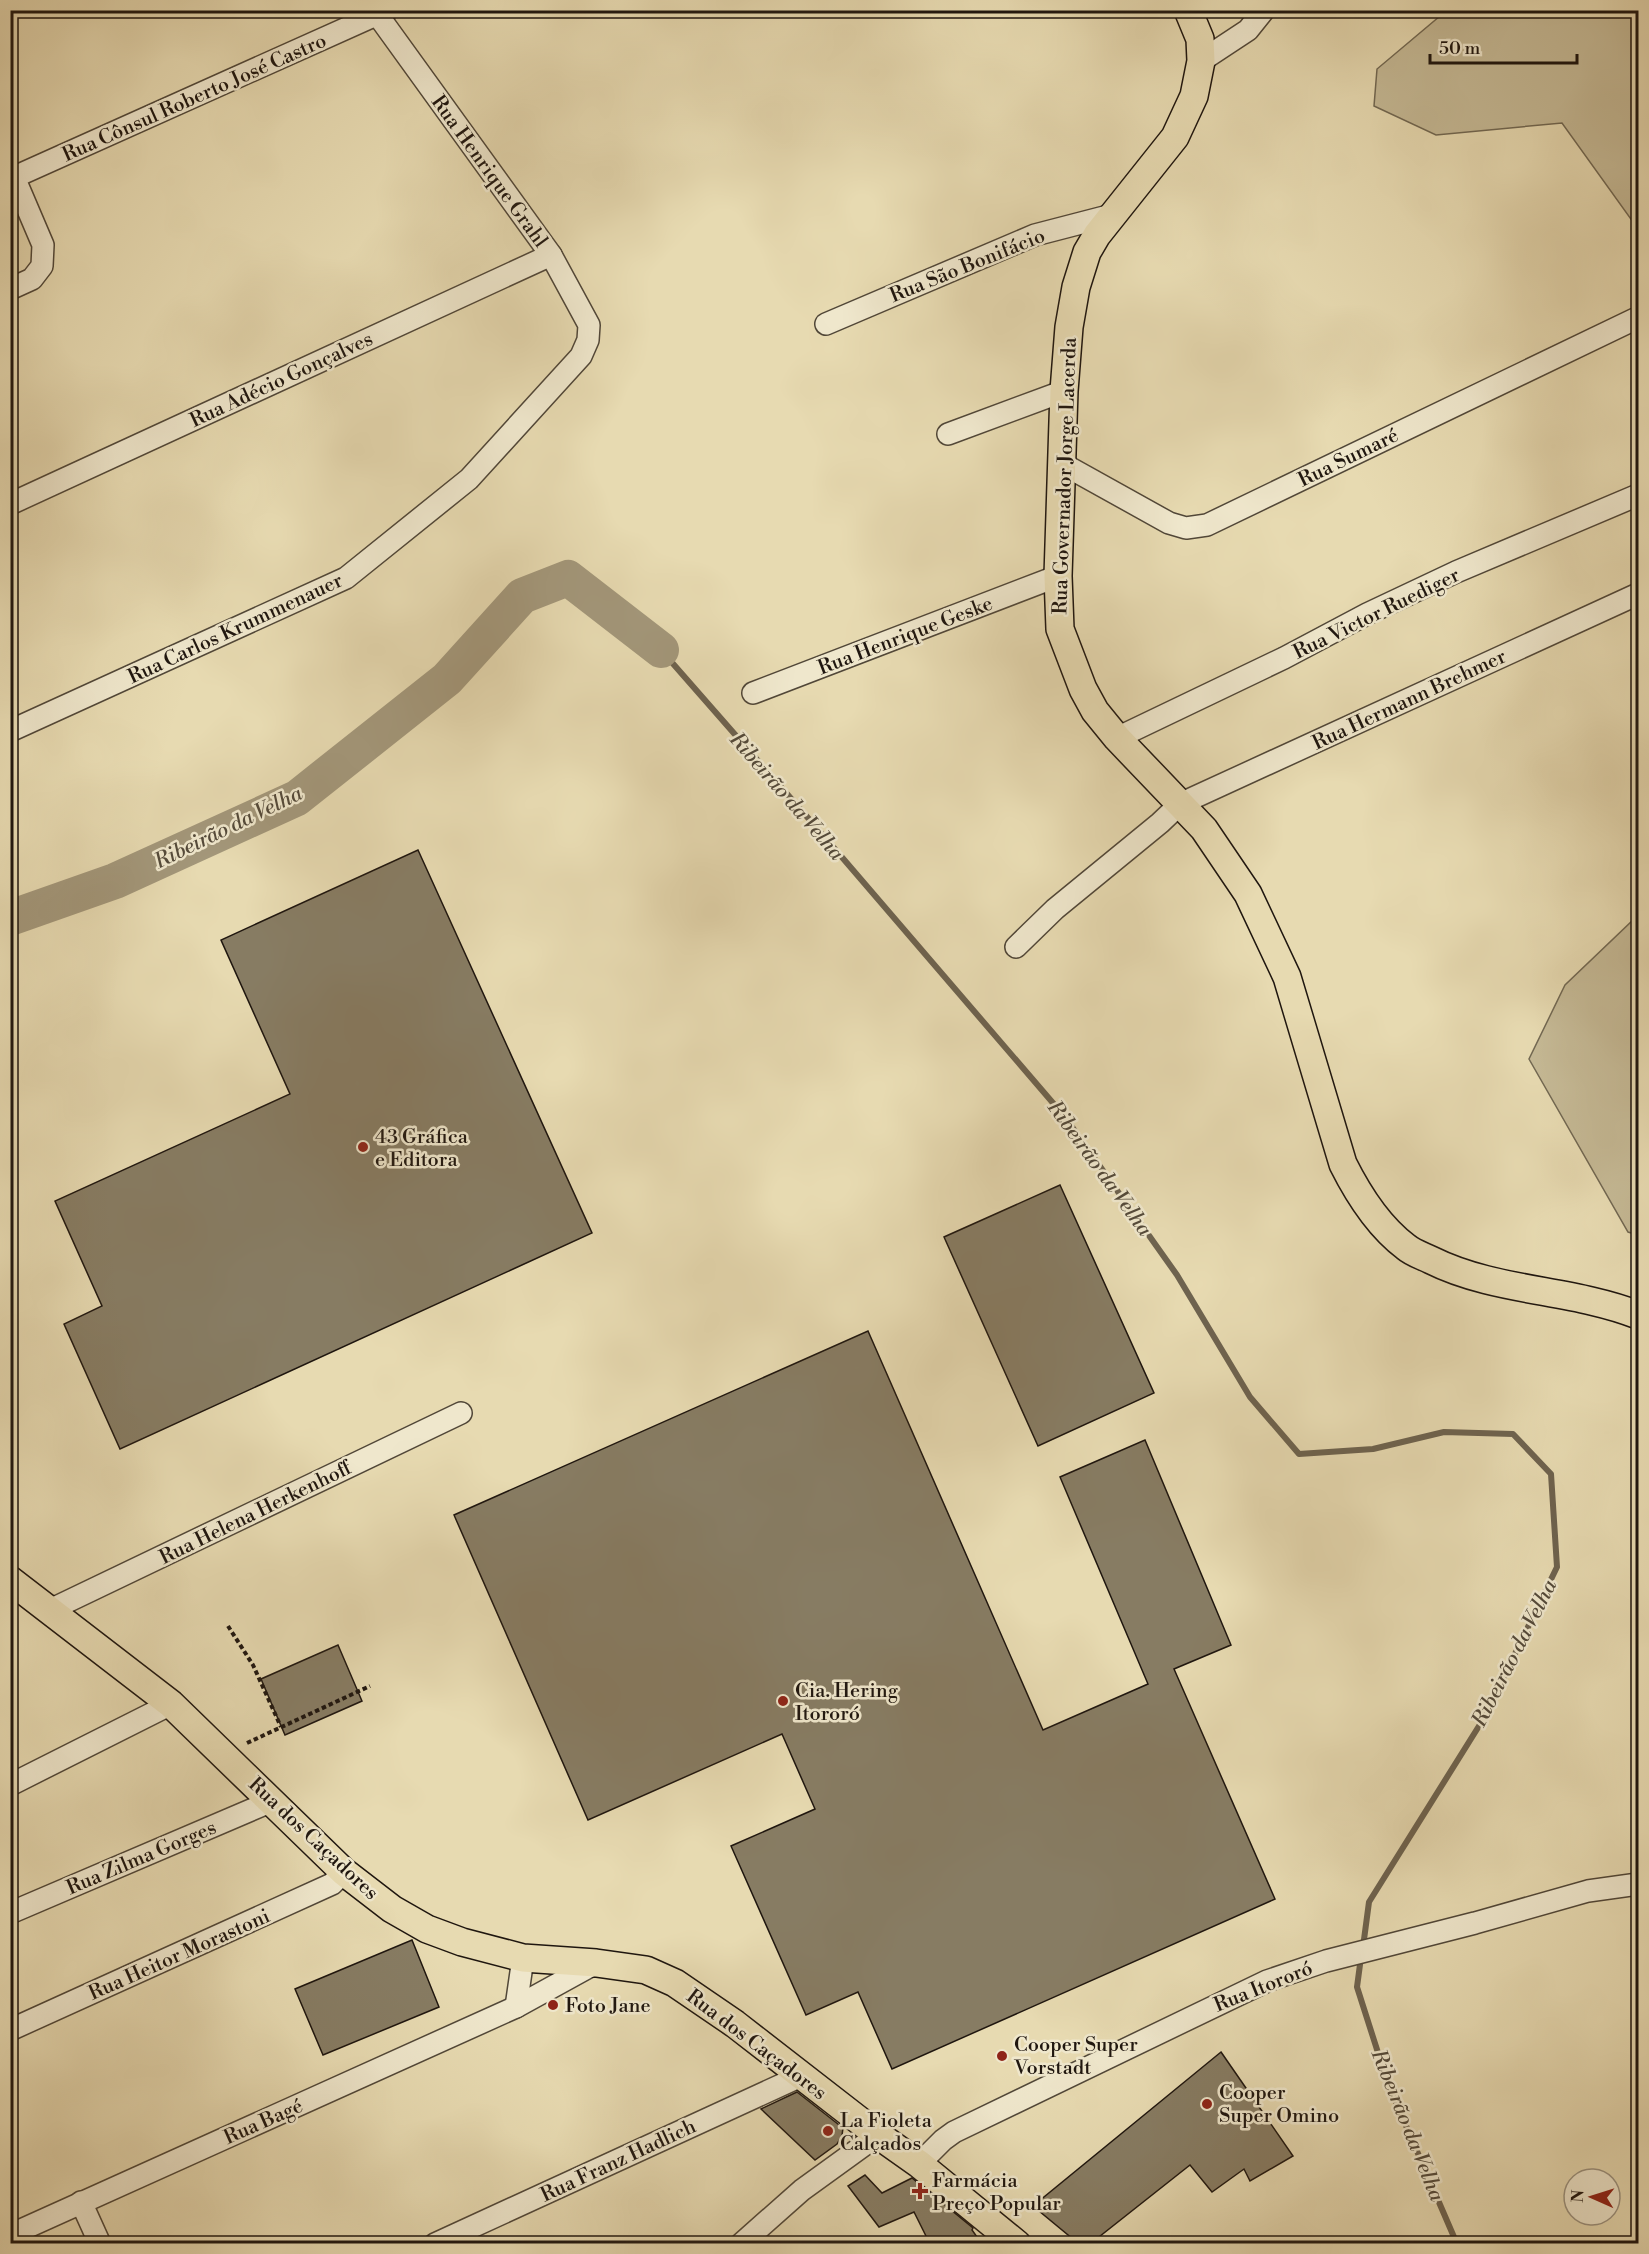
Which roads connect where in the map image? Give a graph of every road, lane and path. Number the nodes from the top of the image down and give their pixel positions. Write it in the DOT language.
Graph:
graph roads {
  1 [pos="1188,10"];
  2 [pos="1264,10"];
  3 [pos="379,12"];
  4 [pos="1201,61"];
  5 [pos="12,178"];
  6 [pos="1112,215"];
  7 [pos="551,255"];
  8 [pos="10,289"];
  9 [pos="1635,319"];
  10 [pos="825,324"];
  11 [pos="588,340"];
  12 [pos="1064,391"];
  13 [pos="948,434"];
  14 [pos="1061,463"];
  15 [pos="1638,495"];
  16 [pos="10,504"];
  17 [pos="1058,576"];
  18 [pos="1638,594"];
  19 [pos="753,693"];
  20 [pos="10,731"];
  21 [pos="1117,738"];
  22 [pos="1180,804"];
  23 [pos="1016,947"];
  24 [pos="1638,1316"];
  25 [pos="461,1413"];
  26 [pos="10,1580"];
  27 [pos="50,1610"];
  28 [pos="228,1626"];
  29 [pos="370,1686"];
  30 [pos="171,1704"];
  31 [pos="281,1727"];
  32 [pos="247,1743"];
  33 [pos="10,1785"];
  34 [pos="272,1801"];
  35 [pos="344,1872"];
  36 [pos="1638,1884"];
  37 [pos="10,1914"];
  38 [pos="523,1958"];
  39 [pos="596,1963"];
  40 [pos="516,2007"];
  41 [pos="10,2030"];
  42 [pos="801,2076"];
  43 [pos="878,2135"];
  44 [pos="919,2164"];
  45 [pos="81,2202"];
  46 [pos="10,2235"];
  47 [pos="100,2244"];
  48 [pos="435,2244"];
  49 [pos="741,2244"];
  50 [pos="1017,2244"];
  1 -- 4 [label="main road, Rua Governador Jorge Lacerda"];
  2 -- 4 [label="street"];
  3 -- 5 [label="street, Rua Cônsul Roberto José Castro"];
  3 -- 7 [label="street, Rua Henrique Grahl"];
  4 -- 6 [label="main road, Rua Governador Jorge Lacerda"];
  5 -- 8 [label="street"];
  6 -- 10 [label="street, Rua São Bonifácio"];
  6 -- 12 [label="main road, Rua Governador Jorge Lacerda"];
  7 -- 11 [label="street, Rua Henrique Grahl"];
  7 -- 16 [label="street, Rua Adécio Gonçalves"];
  9 -- 14 [label="street, Rua Sumaré"];
  11 -- 20 [label="street, Rua Carlos Krummenauer"];
  12 -- 13 [label="street"];
  12 -- 14 [label="main road, Rua Governador Jorge Lacerda"];
  14 -- 17 [label="main road, Rua Governador Jorge Lacerda"];
  15 -- 21 [label="street, Rua Victor Ruediger"];
  17 -- 19 [label="street, Rua Henrique Geske"];
  17 -- 21 [label="main road, Rua Governador Jorge Lacerda"];
  18 -- 22 [label="street, Rua Hermann Brehmer"];
  21 -- 22 [label="main road, Rua Governador Jorge Lacerda"];
  22 -- 23 [label="street, Rua Hermann Brehmer"];
  22 -- 24 [label="main road, Rua Governador Jorge Lacerda"];
  25 -- 27 [label="street, Rua Helena Herkenhoff"];
  26 -- 27 [label="main road, Rua dos Caçadores"];
  27 -- 30 [label="main road, Rua dos Caçadores"];
  28 -- 31 [label="path"];
  29 -- 31 [label="path"];
  30 -- 33 [label="street"];
  30 -- 34 [label="main road, Rua dos Caçadores"];
  31 -- 32 [label="path"];
  34 -- 35 [label="main road, Rua dos Caçadores"];
  34 -- 37 [label="street, Rua Zilma Gorges"];
  35 -- 38 [label="main road, Rua dos Caçadores"];
  35 -- 41 [label="street, Rua Heitor Morastoni"];
  36 -- 44 [label="street, Rua Itororó"];
  38 -- 39 [label="main road, Rua dos Caçadores"];
  38 -- 40 [label="street"];
  39 -- 40 [label="street, Rua Bagé"];
  39 -- 42 [label="main road, Rua dos Caçadores"];
  40 -- 45 [label="street, Rua Bagé"];
  42 -- 43 [label="main road, Rua dos Caçadores"];
  42 -- 48 [label="street, Rua Franz Hadlich"];
  43 -- 44 [label="main road, Rua dos Caçadores"];
  43 -- 49 [label="street"];
  44 -- 50 [label="main road, Rua dos Caçadores"];
  45 -- 46 [label="street, Rua Bagé"];
  45 -- 47 [label="street"];
}
